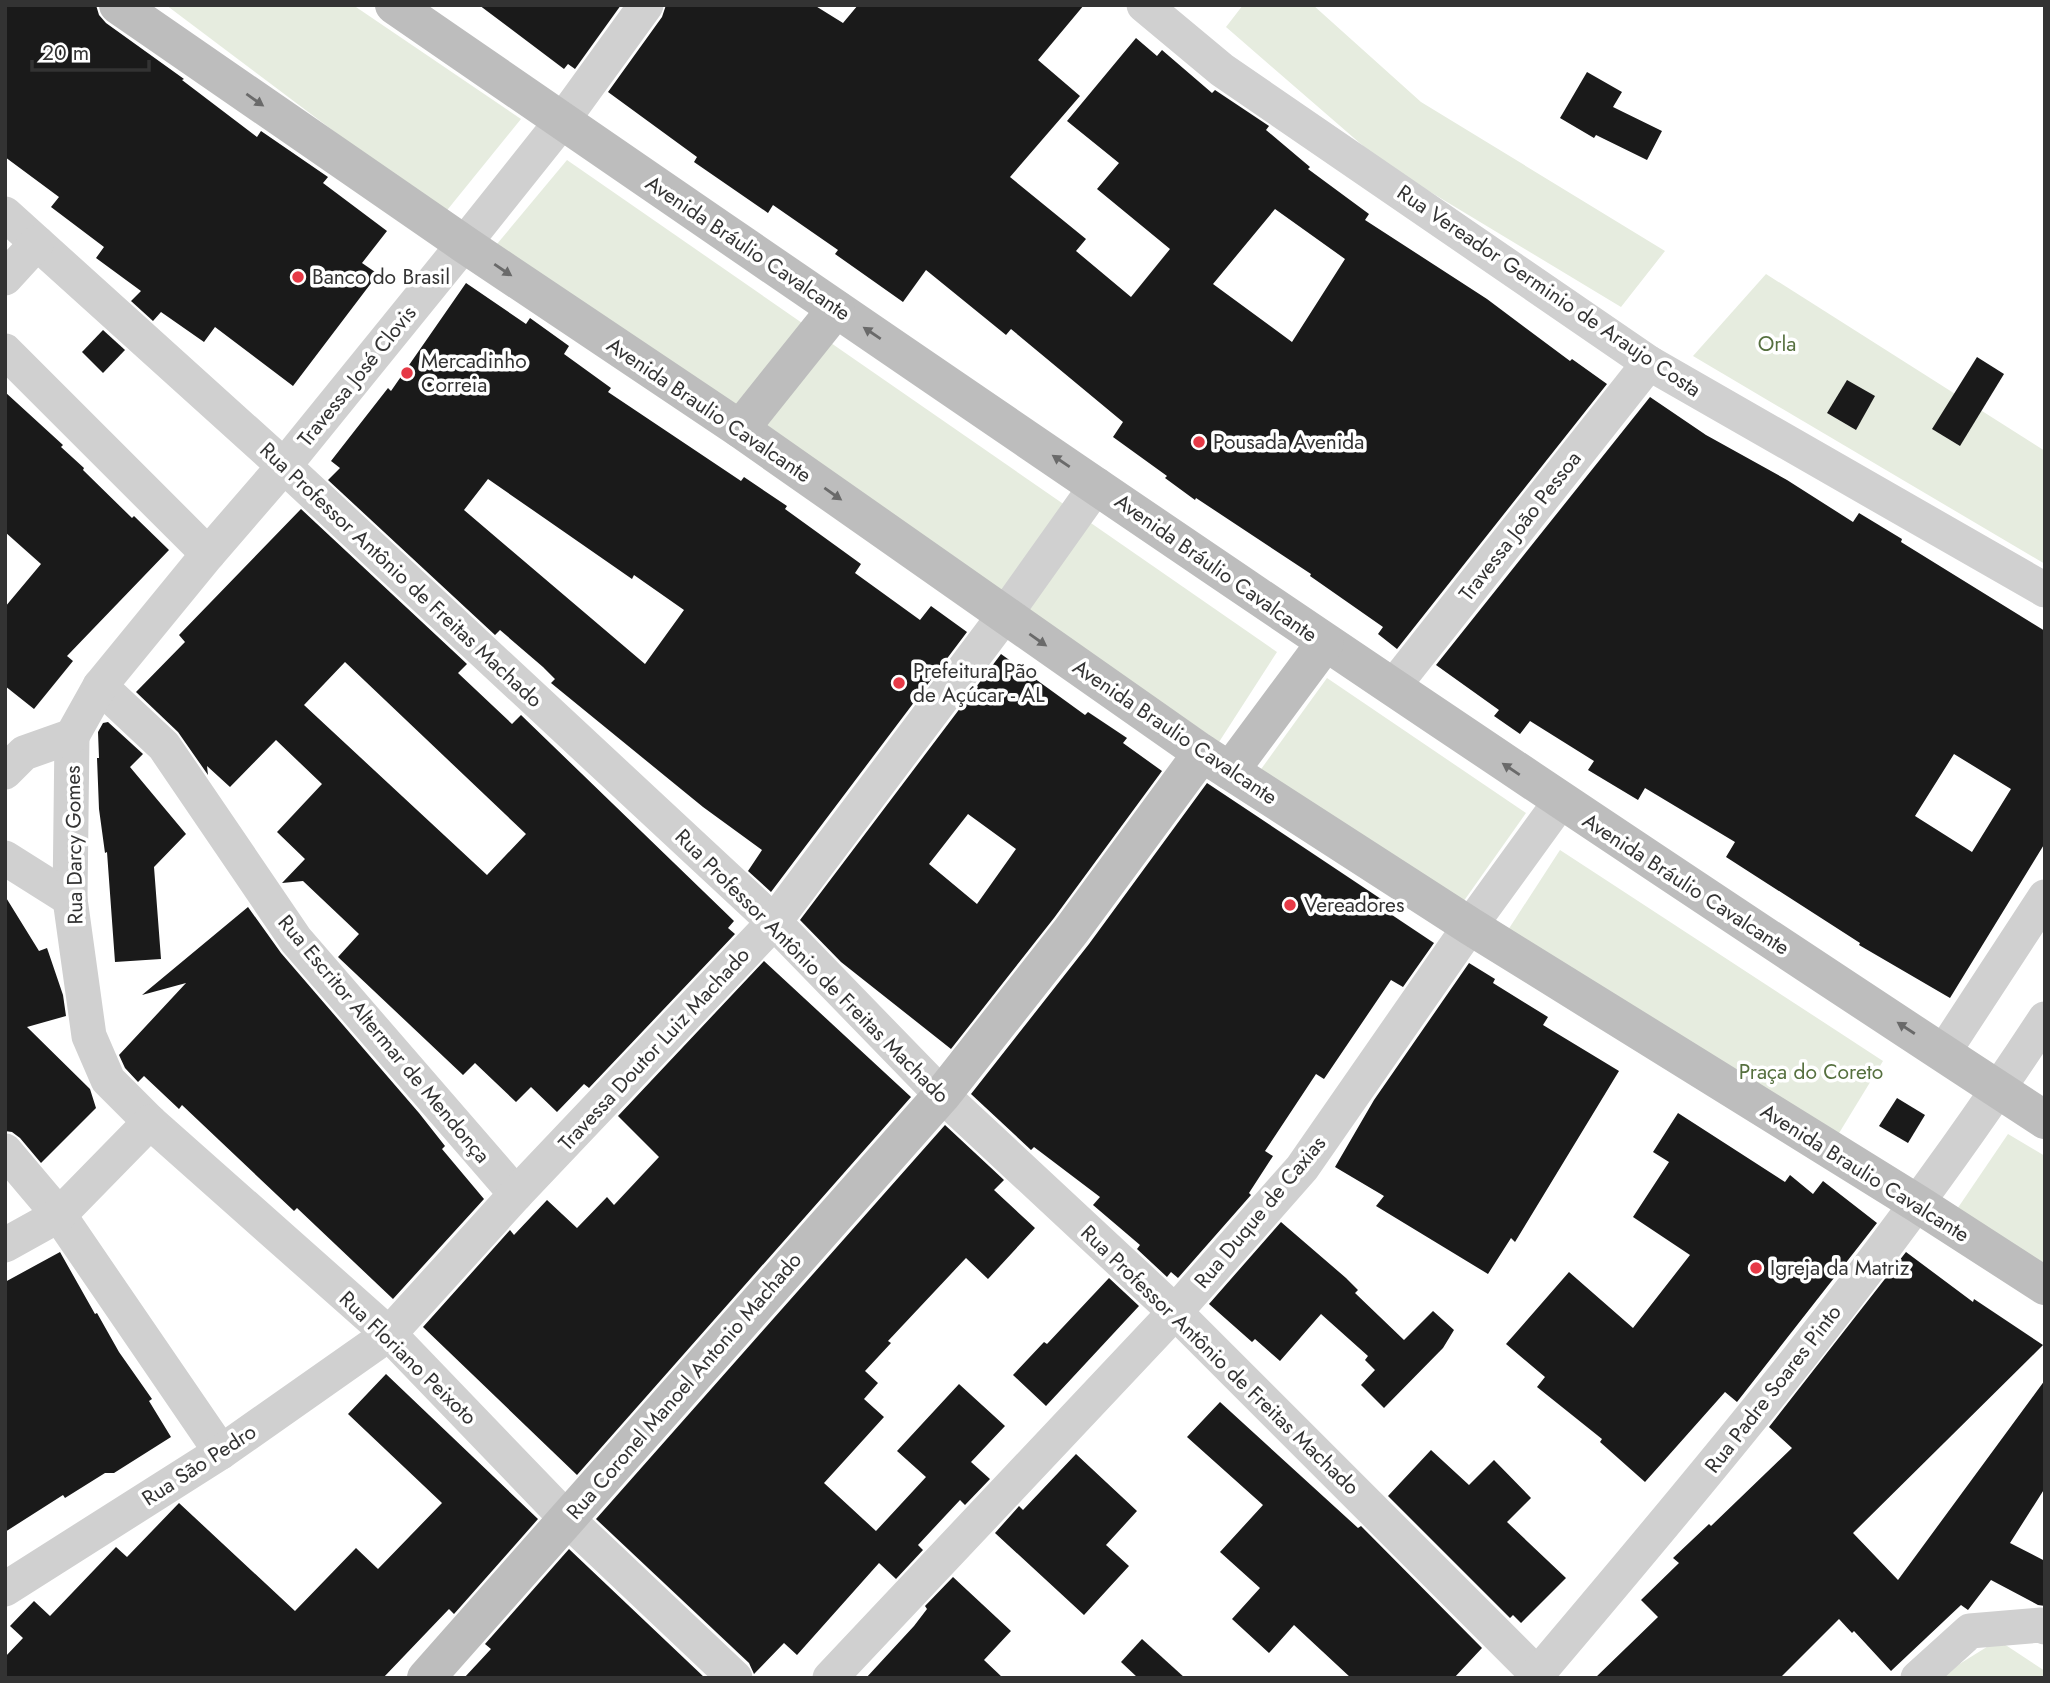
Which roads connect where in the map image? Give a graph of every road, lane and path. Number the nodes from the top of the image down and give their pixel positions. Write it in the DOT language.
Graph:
graph roads {
  1 [pos="118,5"];
  2 [pos="394,5"];
  3 [pos="646,5"];
  4 [pos="1144,5"];
  5 [pos="562,121"];
  6 [pos="5,214"];
  7 [pos="37,243"];
  8 [pos="464,244"];
  9 [pos="5,278"];
  10 [pos="836,309"];
  11 [pos="5,351"];
  12 [pos="1649,363"];
  13 [pos="740,429"];
  14 [pos="284,466"];
  15 [pos="1097,485"];
  16 [pos="208,554"];
  17 [pos="2045,590"];
  18 [pos="1004,616"];
  19 [pos="1325,643"];
  20 [pos="100,687"];
  21 [pos="1392,688"];
  22 [pos="72,737"];
  23 [pos="12,753"];
  24 [pos="1216,762"];
  25 [pos="1560,802"];
  26 [pos="5,858"];
  27 [pos="2045,897"];
  28 [pos="70,900"];
  29 [pos="774,922"];
  30 [pos="1470,926"];
  31 [pos="2045,1019"];
  32 [pos="89,1036"];
  33 [pos="1943,1052"];
  34 [pos="1998,1090"];
  35 [pos="942,1094"];
  36 [pos="2045,1120"];
  37 [pos="150,1122"];
  38 [pos="5,1151"];
  39 [pos="516,1194"];
  40 [pos="1918,1204"];
  41 [pos="59,1215"];
  42 [pos="5,1245"];
  43 [pos="2045,1286"];
  44 [pos="1175,1312"];
  45 [pos="389,1334"];
  46 [pos="221,1452"];
  47 [pos="567,1518"];
  48 [pos="5,1589"];
  49 [pos="2045,1628"];
  50 [pos="1537,1677"];
  51 [pos="426,1678"];
  52 [pos="735,1678"];
  53 [pos="830,1678"];
  54 [pos="1918,1678"];
  1 -- 8 [label="street, Avenida Braulio Cavalcante, one-way"];
  2 -- 5 [label="street, Avenida Bráulio Cavalcante"];
  3 -- 5 [label="street, Travessa José Clovis"];
  4 -- 12 [label="street, Rua Vereador Germinio de Araujo Costa"];
  5 -- 8 [label="street, Travessa José Clovis"];
  5 -- 10 [label="street, Avenida Bráulio Cavalcante"];
  6 -- 7 [label="street, Rua Professor Antônio de Freitas Machado"];
  7 -- 9 [label="street"];
  7 -- 14 [label="street, Rua Professor Antônio de Freitas Machado"];
  8 -- 13 [label="street, Avenida Braulio Cavalcante, one-way"];
  8 -- 14 [label="street, Travessa José Clovis"];
  10 -- 13 [label="street"];
  15 -- 10 [label="street, Avenida Bráulio Cavalcante, one-way"];
  11 -- 16 [label="street"];
  12 -- 17 [label="street, Rua Vereador Germinio de Araujo Costa"];
  12 -- 21 [label="street, Travessa João Pessoa"];
  13 -- 18 [label="street, Avenida Braulio Cavalcante, one-way"];
  14 -- 16 [label="street, Travessa José Clovis"];
  14 -- 29 [label="street, Rua Professor Antônio de Freitas Machado"];
  15 -- 18 [label="street, Travessa Doutor Luiz Machado"];
  15 -- 19 [label="street, Avenida Bráulio Cavalcante"];
  16 -- 20 [label="street, Travessa José Clovis"];
  18 -- 24 [label="street, Avenida Braulio Cavalcante, one-way"];
  18 -- 29 [label="street, Travessa Doutor Luiz Machado"];
  19 -- 21 [label="street, Avenida Bráulio Cavalcante"];
  19 -- 24 [label="street, Rua Coronel Manoel Antonio Machado"];
  20 -- 22 [label="street, Travessa José Clovis"];
  20 -- 39 [label="street, Rua Escritor Altermar de Mendonça"];
  25 -- 21 [label="street, Avenida Bráulio Cavalcante, one-way"];
  22 -- 23 [label="street"];
  22 -- 28 [label="street, Rua Darcy Gomes"];
  24 -- 30 [label="street, Avenida Braulio Cavalcante"];
  24 -- 35 [label="street, Rua Coronel Manoel Antonio Machado"];
  25 -- 30 [label="street, Rua Duque de Caxias"];
  33 -- 25 [label="street, Avenida Bráulio Cavalcante, one-way"];
  26 -- 28 [label="street"];
  27 -- 33 [label="street"];
  28 -- 32 [label="street, Rua Darcy Gomes"];
  29 -- 35 [label="street, Rua Professor Antônio de Freitas Machado"];
  29 -- 39 [label="street, Travessa Doutor Luiz Machado"];
  30 -- 40 [label="street, Avenida Braulio Cavalcante"];
  30 -- 44 [label="street, Rua Duque de Caxias"];
  31 -- 34 [label="street, Rua Padre Soares Pinto"];
  32 -- 37 [label="street, Rua Floriano Peixoto"];
  33 -- 34 [label="street, Avenida Bráulio Cavalcante"];
  34 -- 36 [label="street, Avenida Bráulio Cavalcante"];
  34 -- 40 [label="street, Rua Padre Soares Pinto"];
  35 -- 44 [label="street, Rua Professor Antônio de Freitas Machado"];
  35 -- 47 [label="street, Rua Coronel Manoel Antonio Machado"];
  37 -- 41 [label="street"];
  37 -- 45 [label="street, Rua Floriano Peixoto"];
  38 -- 41 [label="street"];
  39 -- 45 [label="street, Travessa Doutor Luiz Machado"];
  40 -- 43 [label="street, Avenida Braulio Cavalcante"];
  40 -- 50 [label="street, Rua Padre Soares Pinto"];
  41 -- 42 [label="street"];
  41 -- 46 [label="street"];
  44 -- 50 [label="street, Rua Professor Antônio de Freitas Machado"];
  44 -- 53 [label="street, Rua Duque de Caxias"];
  45 -- 46 [label="street, Rua São Pedro"];
  45 -- 47 [label="street, Rua Floriano Peixoto"];
  46 -- 48 [label="street, Rua São Pedro"];
  47 -- 51 [label="street, Rua Coronel Manoel Antonio Machado"];
  47 -- 52 [label="street, Rua Floriano Peixoto"];
  49 -- 54 [label="street"];
}
